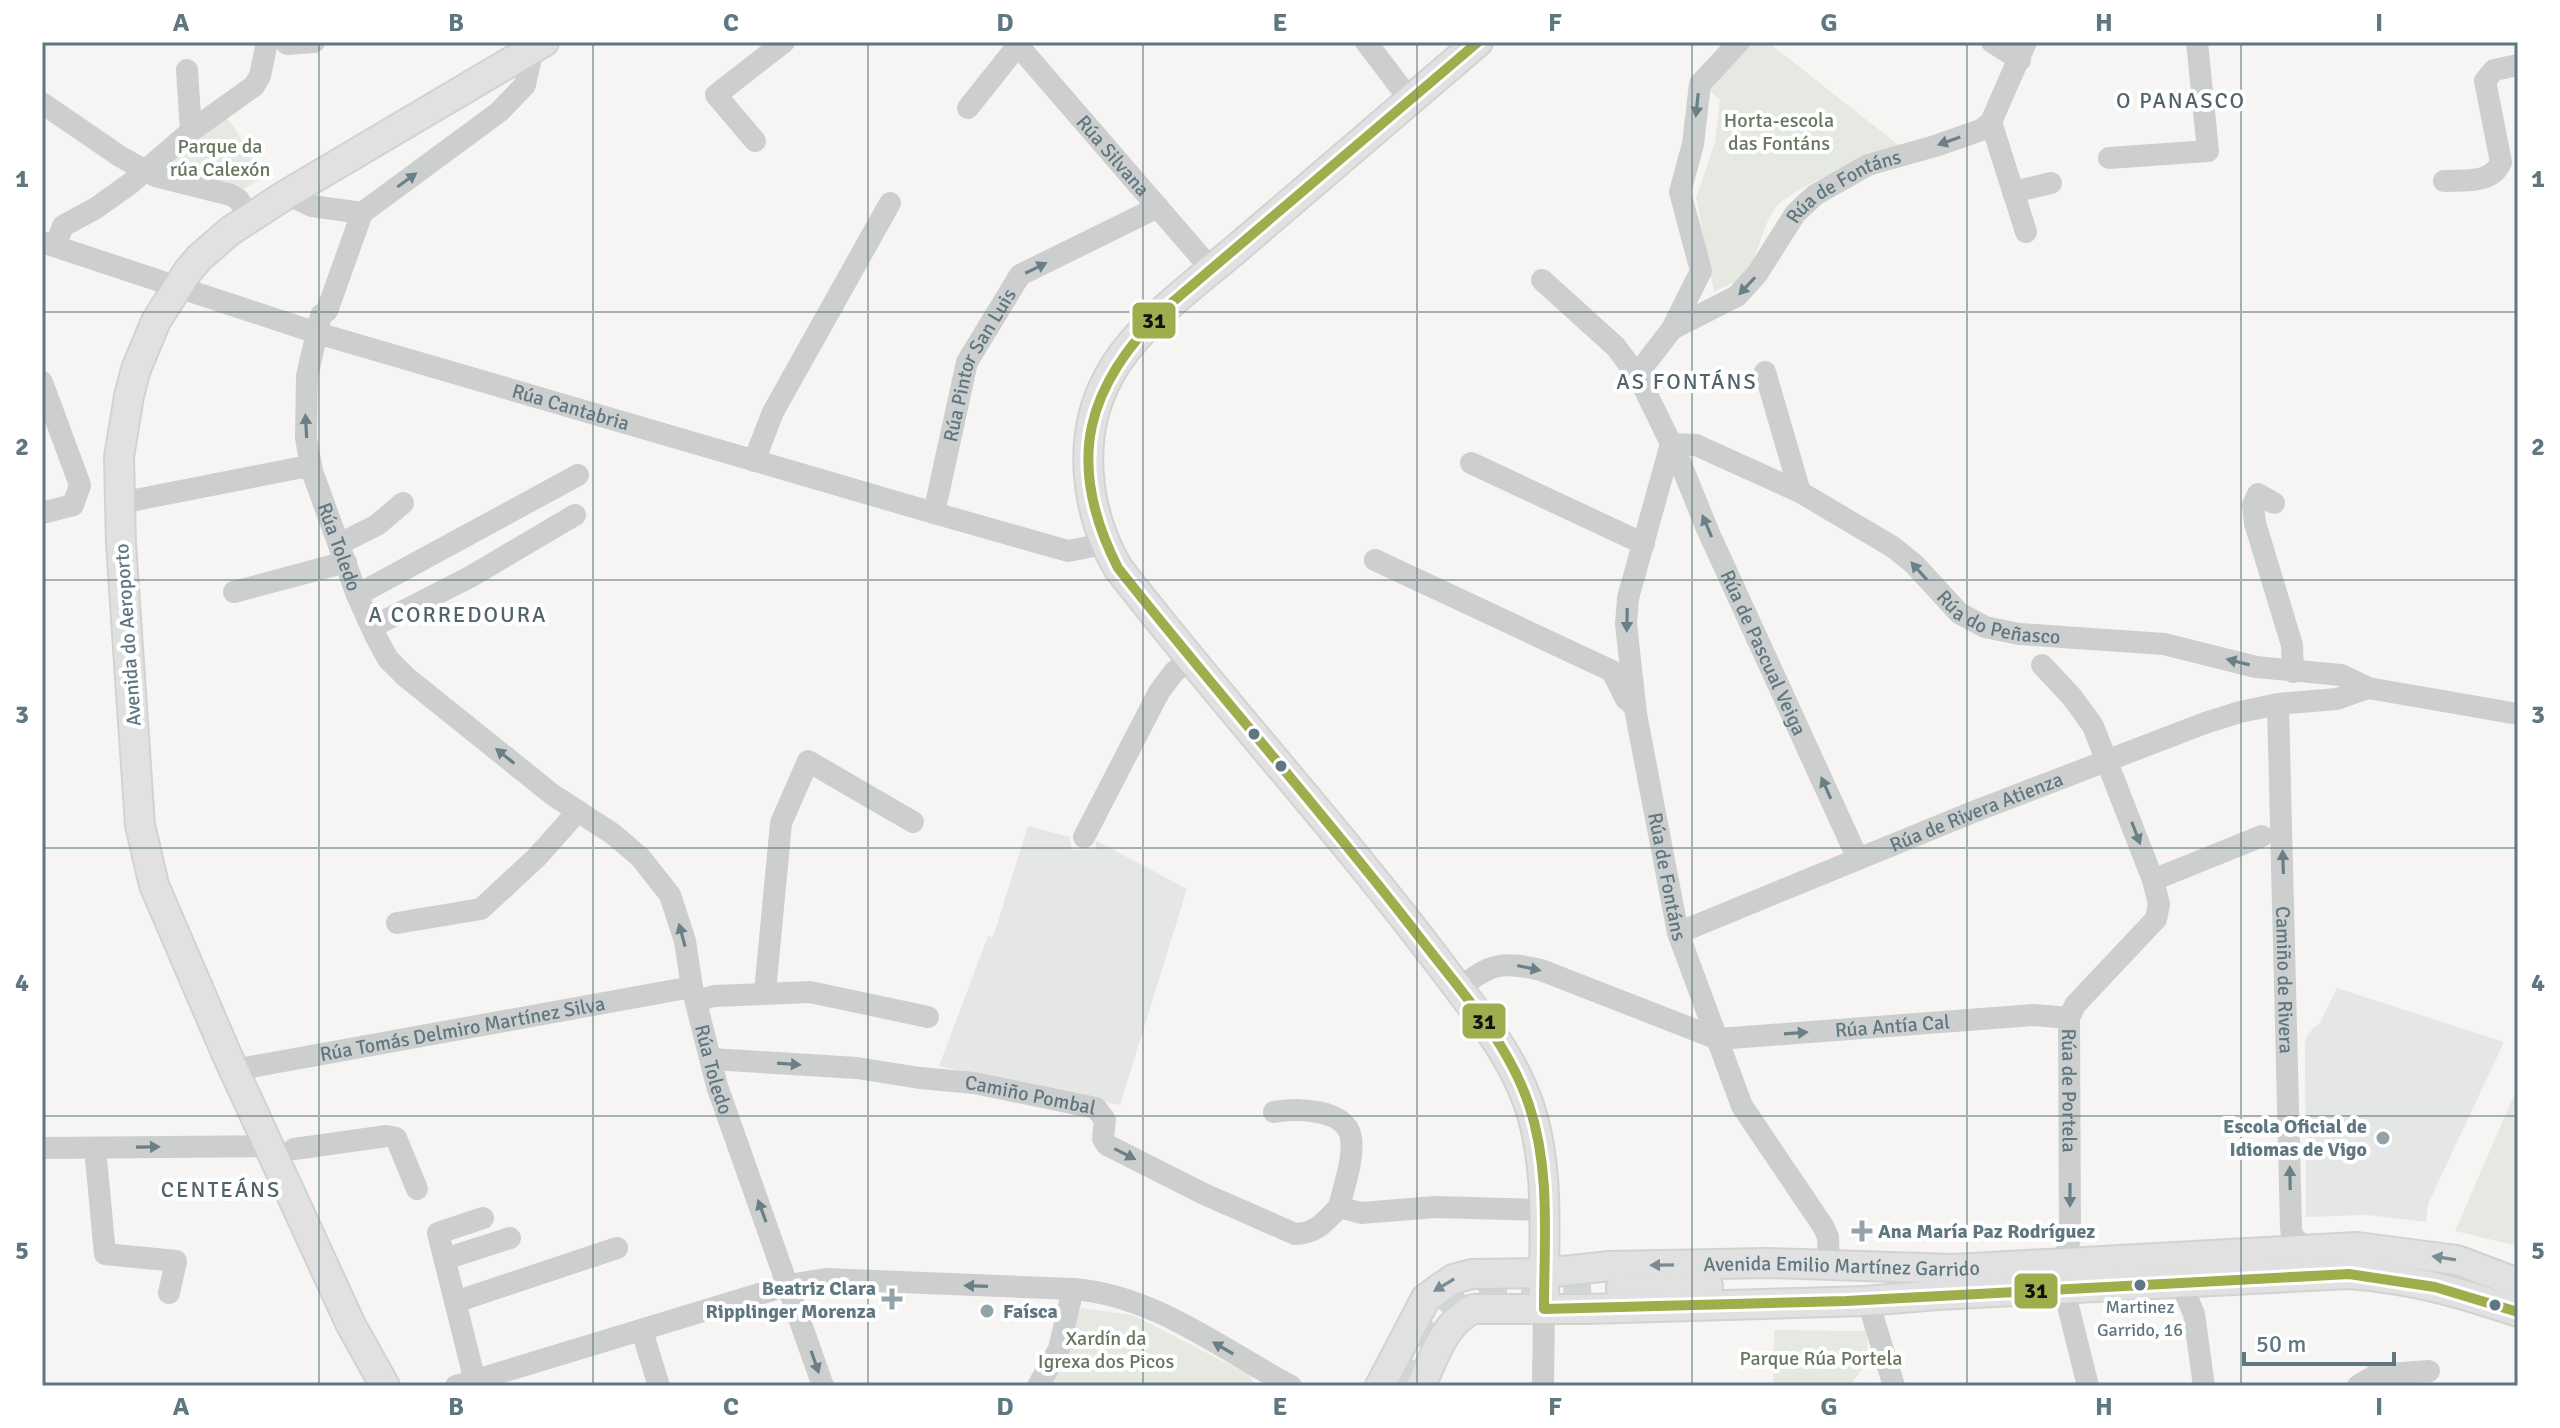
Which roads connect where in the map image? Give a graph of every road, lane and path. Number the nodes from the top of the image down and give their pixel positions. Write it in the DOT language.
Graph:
graph roads {
  1 [pos="314,42"];
  2 [pos="784,42"];
  3 [pos="1366,42"];
  4 [pos="1478,42"];
  5 [pos="1739,42"];
  6 [pos="1992,42"];
  7 [pos="2197,42"];
  8 [pos="277,43"];
  9 [pos="1017,44"];
  10 [pos="538,45"];
  11 [pos="2023,51"];
  12 [pos="2518,65"];
  13 [pos="187,70"];
  14 [pos="1410,100"];
  15 [pos="42,103"];
  16 [pos="968,108"];
  17 [pos="1991,122"];
  18 [pos="191,131"];
  19 [pos="755,141"];
  20 [pos="2109,158"];
  21 [pos="146,170"];
  22 [pos="2444,181"];
  23 [pos="2051,183"];
  24 [pos="2013,192"];
  25 [pos="287,194"];
  26 [pos="890,203"];
  27 [pos="1158,207"];
  28 [pos="362,213"];
  29 [pos="249,219"];
  30 [pos="2026,232"];
  31 [pos="48,244"];
  32 [pos="1212,270"];
  33 [pos="1542,280"];
  34 [pos="177,288"];
  35 [pos="1672,329"];
  36 [pos="317,333"];
  37 [pos="1765,372"];
  38 [pos="1639,378"];
  39 [pos="42,382"];
  40 [pos="1671,444"];
  41 [pos="754,461"];
  42 [pos="1471,463"];
  43 [pos="312,471"];
  44 [pos="578,475"];
  45 [pos="1800,492"];
  46 [pos="120,503"];
  47 [pos="403,503"];
  48 [pos="2274,503"];
  49 [pos="42,513"];
  50 [pos="934,513"];
  51 [pos="575,515"];
  52 [pos="1104,544"];
  53 [pos="1644,544"];
  54 [pos="343,553"];
  55 [pos="1375,560"];
  56 [pos="234,592"];
  57 [pos="357,595"];
  58 [pos="372,627"];
  59 [pos="1191,658"];
  60 [pos="2042,665"];
  61 [pos="2293,672"];
  62 [pos="2368,688"];
  63 [pos="2278,704"];
  64 [pos="1635,707"];
  65 [pos="2518,714"];
  66 [pos="2108,760"];
  67 [pos="578,811"];
  68 [pos="913,822"];
  69 [pos="2262,836"];
  70 [pos="1084,837"];
  71 [pos="1858,859"];
  72 [pos="2153,880"];
  73 [pos="397,923"];
  74 [pos="1678,933"];
  75 [pos="1459,989"];
  76 [pos="765,992"];
  77 [pos="694,994"];
  78 [pos="928,1017"];
  79 [pos="2069,1018"];
  80 [pos="1718,1039"];
  81 [pos="711,1059"];
  82 [pos="234,1070"];
  83 [pos="1274,1112"];
  84 [pos="42,1148"];
  85 [pos="95,1148"];
  86 [pos="282,1148"];
  87 [pos="417,1189"];
  88 [pos="1339,1207"];
  89 [pos="1544,1210"];
  90 [pos="483,1218"];
  91 [pos="510,1238"];
  92 [pos="617,1248"];
  93 [pos="2307,1249"];
  94 [pos="445,1259"];
  95 [pos="2163,1259"];
  96 [pos="1544,1273"];
  97 [pos="1823,1274"];
  98 [pos="2058,1278"];
  99 [pos="1941,1282"];
  100 [pos="2183,1283"];
  101 [pos="2518,1283"];
  102 [pos="789,1285"];
  103 [pos="1621,1288"];
  104 [pos="1073,1289"];
  105 [pos="169,1293"];
  106 [pos="1865,1301"];
  107 [pos="455,1302"];
  108 [pos="1544,1309"];
  109 [pos="2518,1312"];
  110 [pos="642,1331"];
  111 [pos="2429,1371"];
  112 [pos="466,1384"];
  113 [pos="385,1386"];
  114 [pos="659,1386"];
  115 [pos="823,1386"];
  116 [pos="1038,1386"];
  117 [pos="1291,1386"];
  118 [pos="1380,1386"];
  119 [pos="1421,1386"];
  120 [pos="1543,1386"];
  121 [pos="1894,1386"];
  122 [pos="2088,1386"];
  123 [pos="2204,1386"];
  124 [pos="2358,1386"];
  1 -- 8 [label="street"];
  2 -- 19 [label="street"];
  3 -- 14 [label="street"];
  4 -- 14 [label="main road"];
  5 -- 35 [label="street, Rúa de Fontáns, one-way"];
  6 -- 11 [label="street"];
  7 -- 20 [label="street"];
  8 -- 18 [label="street"];
  9 -- 16 [label="street"];
  9 -- 27 [label="street, Rúa Silvana"];
  10 -- 25 [label="main road, Avenida do Aeroporto"];
  28 -- 10 [label="street, one-way"];
  11 -- 17 [label="street"];
  12 -- 22 [label="street"];
  13 -- 18 [label="street"];
  14 -- 32 [label="main road"];
  15 -- 21 [label="street"];
  17 -- 24 [label="street"];
  17 -- 35 [label="street, Rúa de Fontáns, one-way"];
  18 -- 21 [label="street"];
  21 -- 29 [label="street"];
  21 -- 31 [label="street"];
  23 -- 24 [label="street"];
  24 -- 30 [label="street"];
  25 -- 28 [label="street"];
  25 -- 29 [label="main road, Avenida do Aeroporto"];
  26 -- 41 [label="street"];
  27 -- 32 [label="street, Rúa Silvana"];
  50 -- 27 [label="street, Rúa Pintor San Luis, one-way"];
  28 -- 36 [label="street, Rúa Toledo"];
  29 -- 34 [label="main road, Avenida do Aeroporto"];
  31 -- 34 [label="street, Rúa Cantabria"];
  32 -- 52 [label="main road"];
  33 -- 38 [label="street"];
  34 -- 36 [label="street, Rúa Cantabria"];
  34 -- 46 [label="main road, Avenida do Aeroporto"];
  35 -- 38 [label="street, Rúa de Fontáns"];
  36 -- 41 [label="street, Rúa Cantabria"];
  43 -- 36 [label="street, Rúa Toledo, one-way"];
  37 -- 45 [label="street"];
  38 -- 40 [label="street"];
  39 -- 49 [label="street"];
  40 -- 45 [label="street, Rúa do Peñasco"];
  40 -- 53 [label="street, Rúa de Fontáns"];
  71 -- 40 [label="street, Rúa de Pascual Veiga, one-way"];
  41 -- 50 [label="street, Rúa Cantabria"];
  42 -- 53 [label="street"];
  43 -- 46 [label="street"];
  43 -- 54 [label="street, Rúa Toledo"];
  44 -- 57 [label="street"];
  61 -- 45 [label="street, Rúa do Peñasco, one-way"];
  46 -- 82 [label="main road, Avenida do Aeroporto"];
  47 -- 54 [label="street"];
  48 -- 61 [label="street"];
  50 -- 52 [label="street, Rúa Cantabria"];
  51 -- 58 [label="street"];
  52 -- 59 [label="main road"];
  53 -- 64 [label="street, Rúa de Fontáns, one-way"];
  54 -- 56 [label="street"];
  54 -- 57 [label="street, Rúa Toledo"];
  55 -- 64 [label="street, Rúa de Fontáns"];
  57 -- 58 [label="street, Rúa Toledo"];
  67 -- 58 [label="street, Rúa Toledo, one-way"];
  59 -- 70 [label="street"];
  59 -- 75 [label="main road"];
  60 -- 66 [label="street, Rúa de Portela"];
  61 -- 62 [label="street, Rúa do Peñasco"];
  62 -- 63 [label="street"];
  62 -- 65 [label="street"];
  63 -- 66 [label="street, Rúa de Rivera Atienza"];
  93 -- 63 [label="street, Camiño de Rivera, one-way"];
  64 -- 74 [label="street, Rúa de Fontáns"];
  66 -- 71 [label="street, Rúa de Rivera Atienza"];
  66 -- 72 [label="street, Rúa de Portela, one-way"];
  67 -- 73 [label="street"];
  77 -- 67 [label="street, Rúa Toledo, one-way"];
  68 -- 76 [label="street"];
  69 -- 72 [label="street"];
  71 -- 74 [label="street, Rúa de Rivera Atienza"];
  72 -- 79 [label="street, Rúa de Portela"];
  74 -- 80 [label="street, Rúa de Fontáns"];
  75 -- 80 [label="street, one-way"];
  75 -- 89 [label="main road"];
  76 -- 77 [label="street, Rúa Tomás Delmiro Martínez Silva"];
  76 -- 78 [label="street, Rúa Tomás Delmiro Martínez Silva"];
  77 -- 81 [label="street, Rúa Toledo"];
  77 -- 82 [label="street, Rúa Tomás Delmiro Martínez Silva"];
  80 -- 79 [label="street, Rúa Antía Cal, one-way"];
  79 -- 98 [label="street, Rúa de Portela, one-way"];
  80 -- 97 [label="street, Rúa de Fontáns"];
  81 -- 88 [label="street, Camiño Pombal, one-way"];
  102 -- 81 [label="street, Rúa Toledo, one-way"];
  82 -- 86 [label="main road, Avenida do Aeroporto"];
  83 -- 88 [label="street"];
  84 -- 85 [label="street"];
  85 -- 86 [label="street, one-way"];
  85 -- 105 [label="street"];
  86 -- 87 [label="street"];
  86 -- 113 [label="main road, Avenida do Aeroporto"];
  88 -- 89 [label="street"];
  89 -- 96 [label="main road"];
  90 -- 94 [label="street"];
  91 -- 94 [label="street"];
  92 -- 107 [label="street"];
  93 -- 95 [label="main road, Avenida Emilio Martínez Garrido"];
  101 -- 93 [label="main road, Avenida Emilio Martínez Garrido, one-way"];
  94 -- 107 [label="street"];
  95 -- 98 [label="main road, Avenida Emilio Martínez Garrido"];
  95 -- 100 [label="street"];
  97 -- 96 [label="main road, Avenida Emilio Martínez Garrido, one-way"];
  96 -- 108 [label="main road"];
  96 -- 118 [label="main road, Avenida Emilio Martínez Garrido, one-way"];
  97 -- 99 [label="main road"];
  97 -- 103 [label="main road, Avenida Emilio Martínez Garrido"];
  98 -- 99 [label="main road, Avenida Emilio Martínez Garrido"];
  98 -- 100 [label="main road, Avenida Emilio Martínez Garrido"];
  98 -- 122 [label="street"];
  99 -- 106 [label="main road, Avenida Emilio Martínez Garrido"];
  100 -- 109 [label="main road, Avenida Emilio Martínez Garrido"];
  100 -- 123 [label="street"];
  104 -- 102 [label="street, one-way"];
  102 -- 110 [label="street"];
  102 -- 115 [label="street, Rúa Toledo, one-way"];
  104 -- 116 [label="street"];
  117 -- 104 [label="street, one-way"];
  106 -- 108 [label="main road, Avenida Emilio Martínez Garrido"];
  106 -- 121 [label="street"];
  107 -- 112 [label="street"];
  108 -- 119 [label="main road, Avenida Emilio Martínez Garrido"];
  108 -- 120 [label="street"];
  110 -- 112 [label="street"];
  110 -- 114 [label="street"];
  111 -- 124 [label="street"];
}
